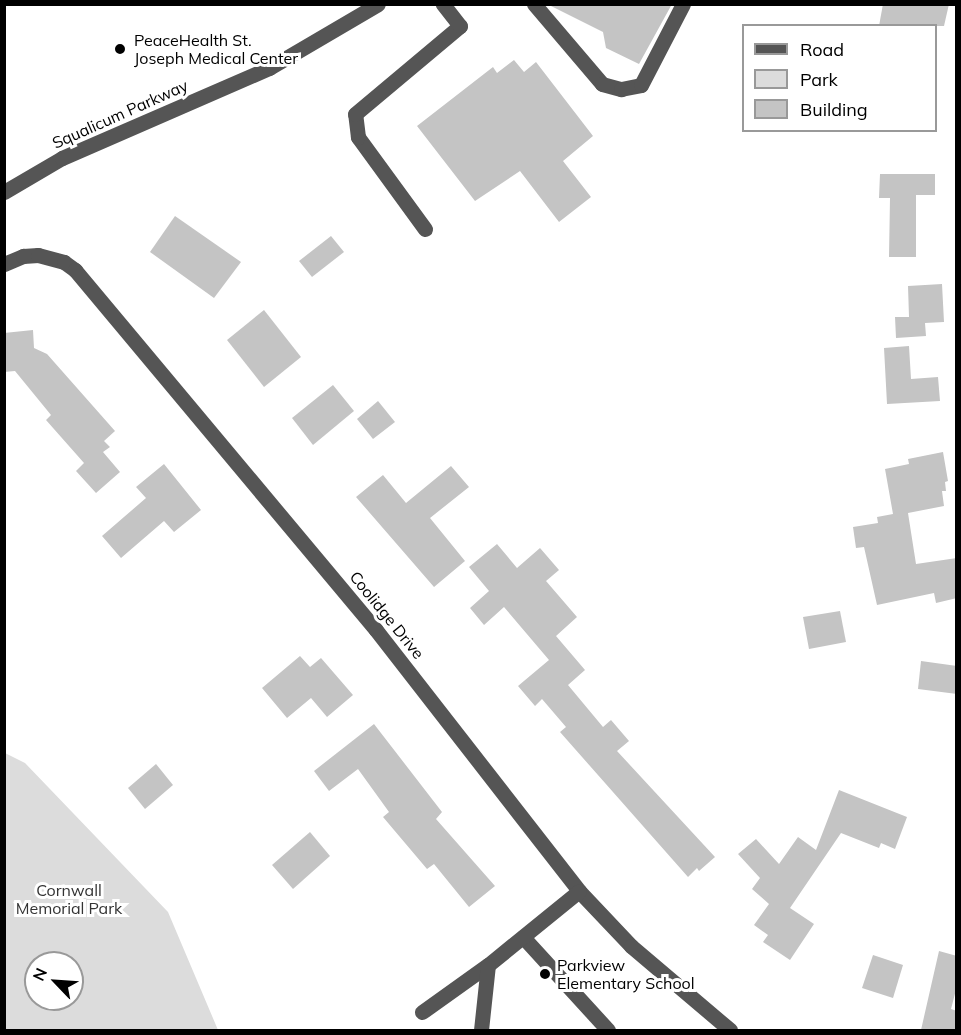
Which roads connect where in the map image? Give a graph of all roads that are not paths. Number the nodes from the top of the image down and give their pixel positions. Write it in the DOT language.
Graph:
graph roads {
  1 [pos="378,4"];
  2 [pos="443,4"];
  3 [pos="534,4"];
  4 [pos="683,4"];
  5 [pos="4,192"];
  6 [pos="425,229"];
  7 [pos="4,264"];
  8 [pos="579,891"];
  9 [pos="523,937"];
  10 [pos="488,965"];
  11 [pos="422,1012"];
  12 [pos="720,1028"];
  13 [pos="481,1030"];
  14 [pos="608,1030"];
  1 -- 5 [label="street, Squalicum Parkway"];
  2 -- 6 [label="street"];
  3 -- 4 [label="street"];
  7 -- 8 [label="street, Coolidge Drive"];
  8 -- 9 [label="street"];
  8 -- 12 [label="street, Coolidge Drive"];
  9 -- 10 [label="street"];
  9 -- 14 [label="street"];
  10 -- 11 [label="street"];
  10 -- 13 [label="street"];
}
